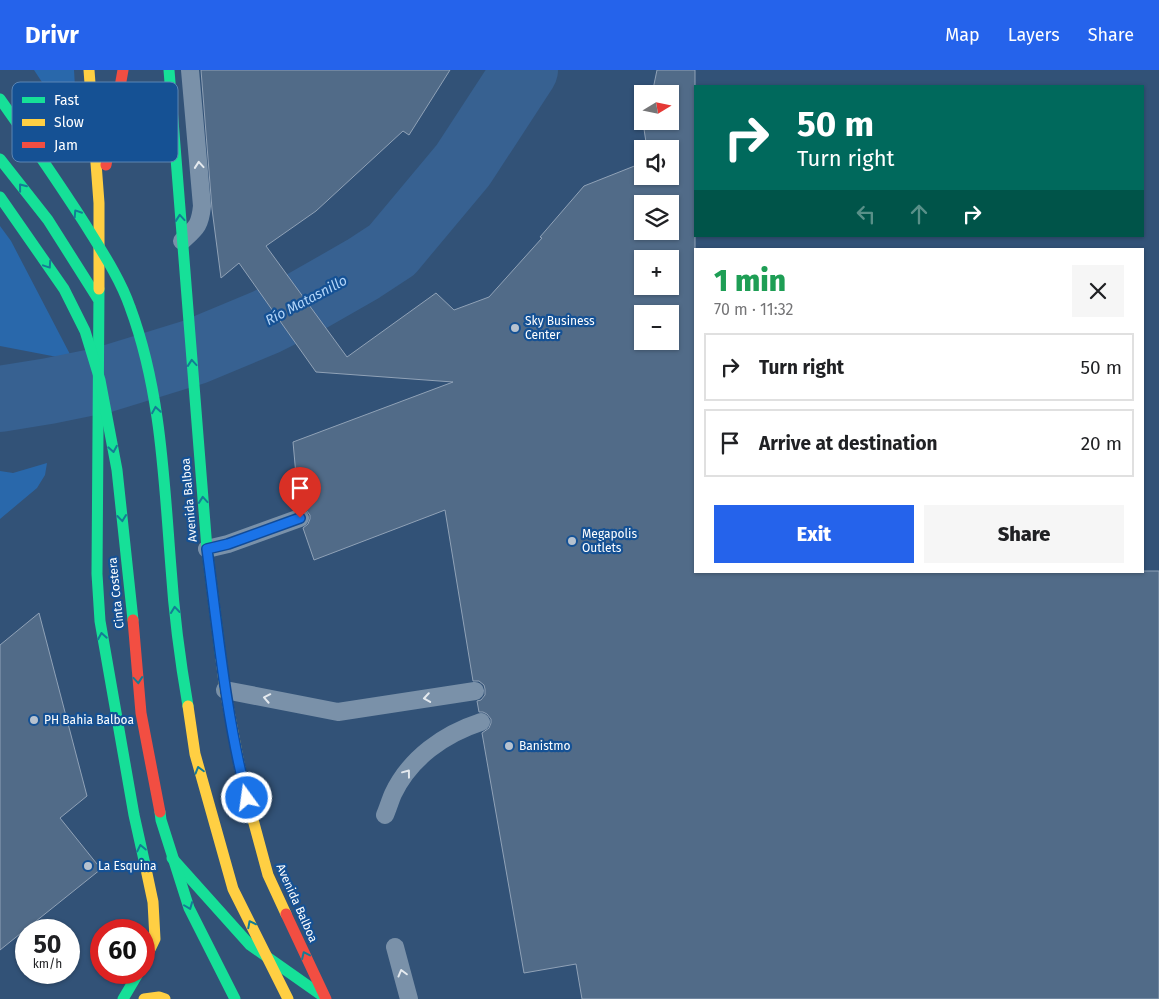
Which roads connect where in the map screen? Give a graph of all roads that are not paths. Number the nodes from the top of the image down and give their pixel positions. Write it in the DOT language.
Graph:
graph roads {
  1 [pos="190,70"];
  2 [pos="0,99"];
  3 [pos="12,116"];
  4 [pos="0,159"];
  5 [pos="44,162"];
  6 [pos="96,162"];
  7 [pos="106,162"];
  8 [pos="176,162"];
  9 [pos="0,196"];
  10 [pos="99,203"];
  11 [pos="182,241"];
  12 [pos="98,303"];
  13 [pos="300,518"];
  14 [pos="207,549"];
  15 [pos="225,690"];
  16 [pos="475,691"];
  17 [pos="481,722"];
  18 [pos="134,815"];
  19 [pos="385,816"];
  20 [pos="154,919"];
  21 [pos="396,947"];
  22 [pos="132,984"];
  23 [pos="326,998"];
  24 [pos="123,999"];
  25 [pos="144,999"];
  26 [pos="165,999"];
  27 [pos="235,999"];
  28 [pos="288,999"];
  29 [pos="410,999"];
  11 -- 1 [label="lane, one-way"];
  3 -- 2 [label="main road, Avenida Balboa, one-way, bridge"];
  12 -- 4 [label="main road, one-way"];
  28 -- 5 [label="main road, Avenida Balboa, one-way, bridge"];
  6 -- 10 [label="main road"];
  7 -- 10 [label="main road"];
  11 -- 8 [label="main road, Avenida Balboa, one-way"];
  9 -- 27 [label="main road, Cinta Costera, one-way, bridge"];
  10 -- 12 [label="main road"];
  14 -- 11 [label="main road, Avenida Balboa, one-way"];
  18 -- 12 [label="main road, one-way, bridge"];
  13 -- 14 [label="lane"];
  14 -- 15 [label="main road, Avenida Balboa"];
  16 -- 15 [label="lane, one-way"];
  23 -- 15 [label="main road, Avenida Balboa, one-way"];
  19 -- 17 [label="lane, one-way"];
  20 -- 18 [label="main road, one-way"];
  18 -- 23 [label="main road"];
  29 -- 21 [label="lane, one-way"];
  22 -- 24 [label="main road"];
  25 -- 26 [label="main road"];
}
